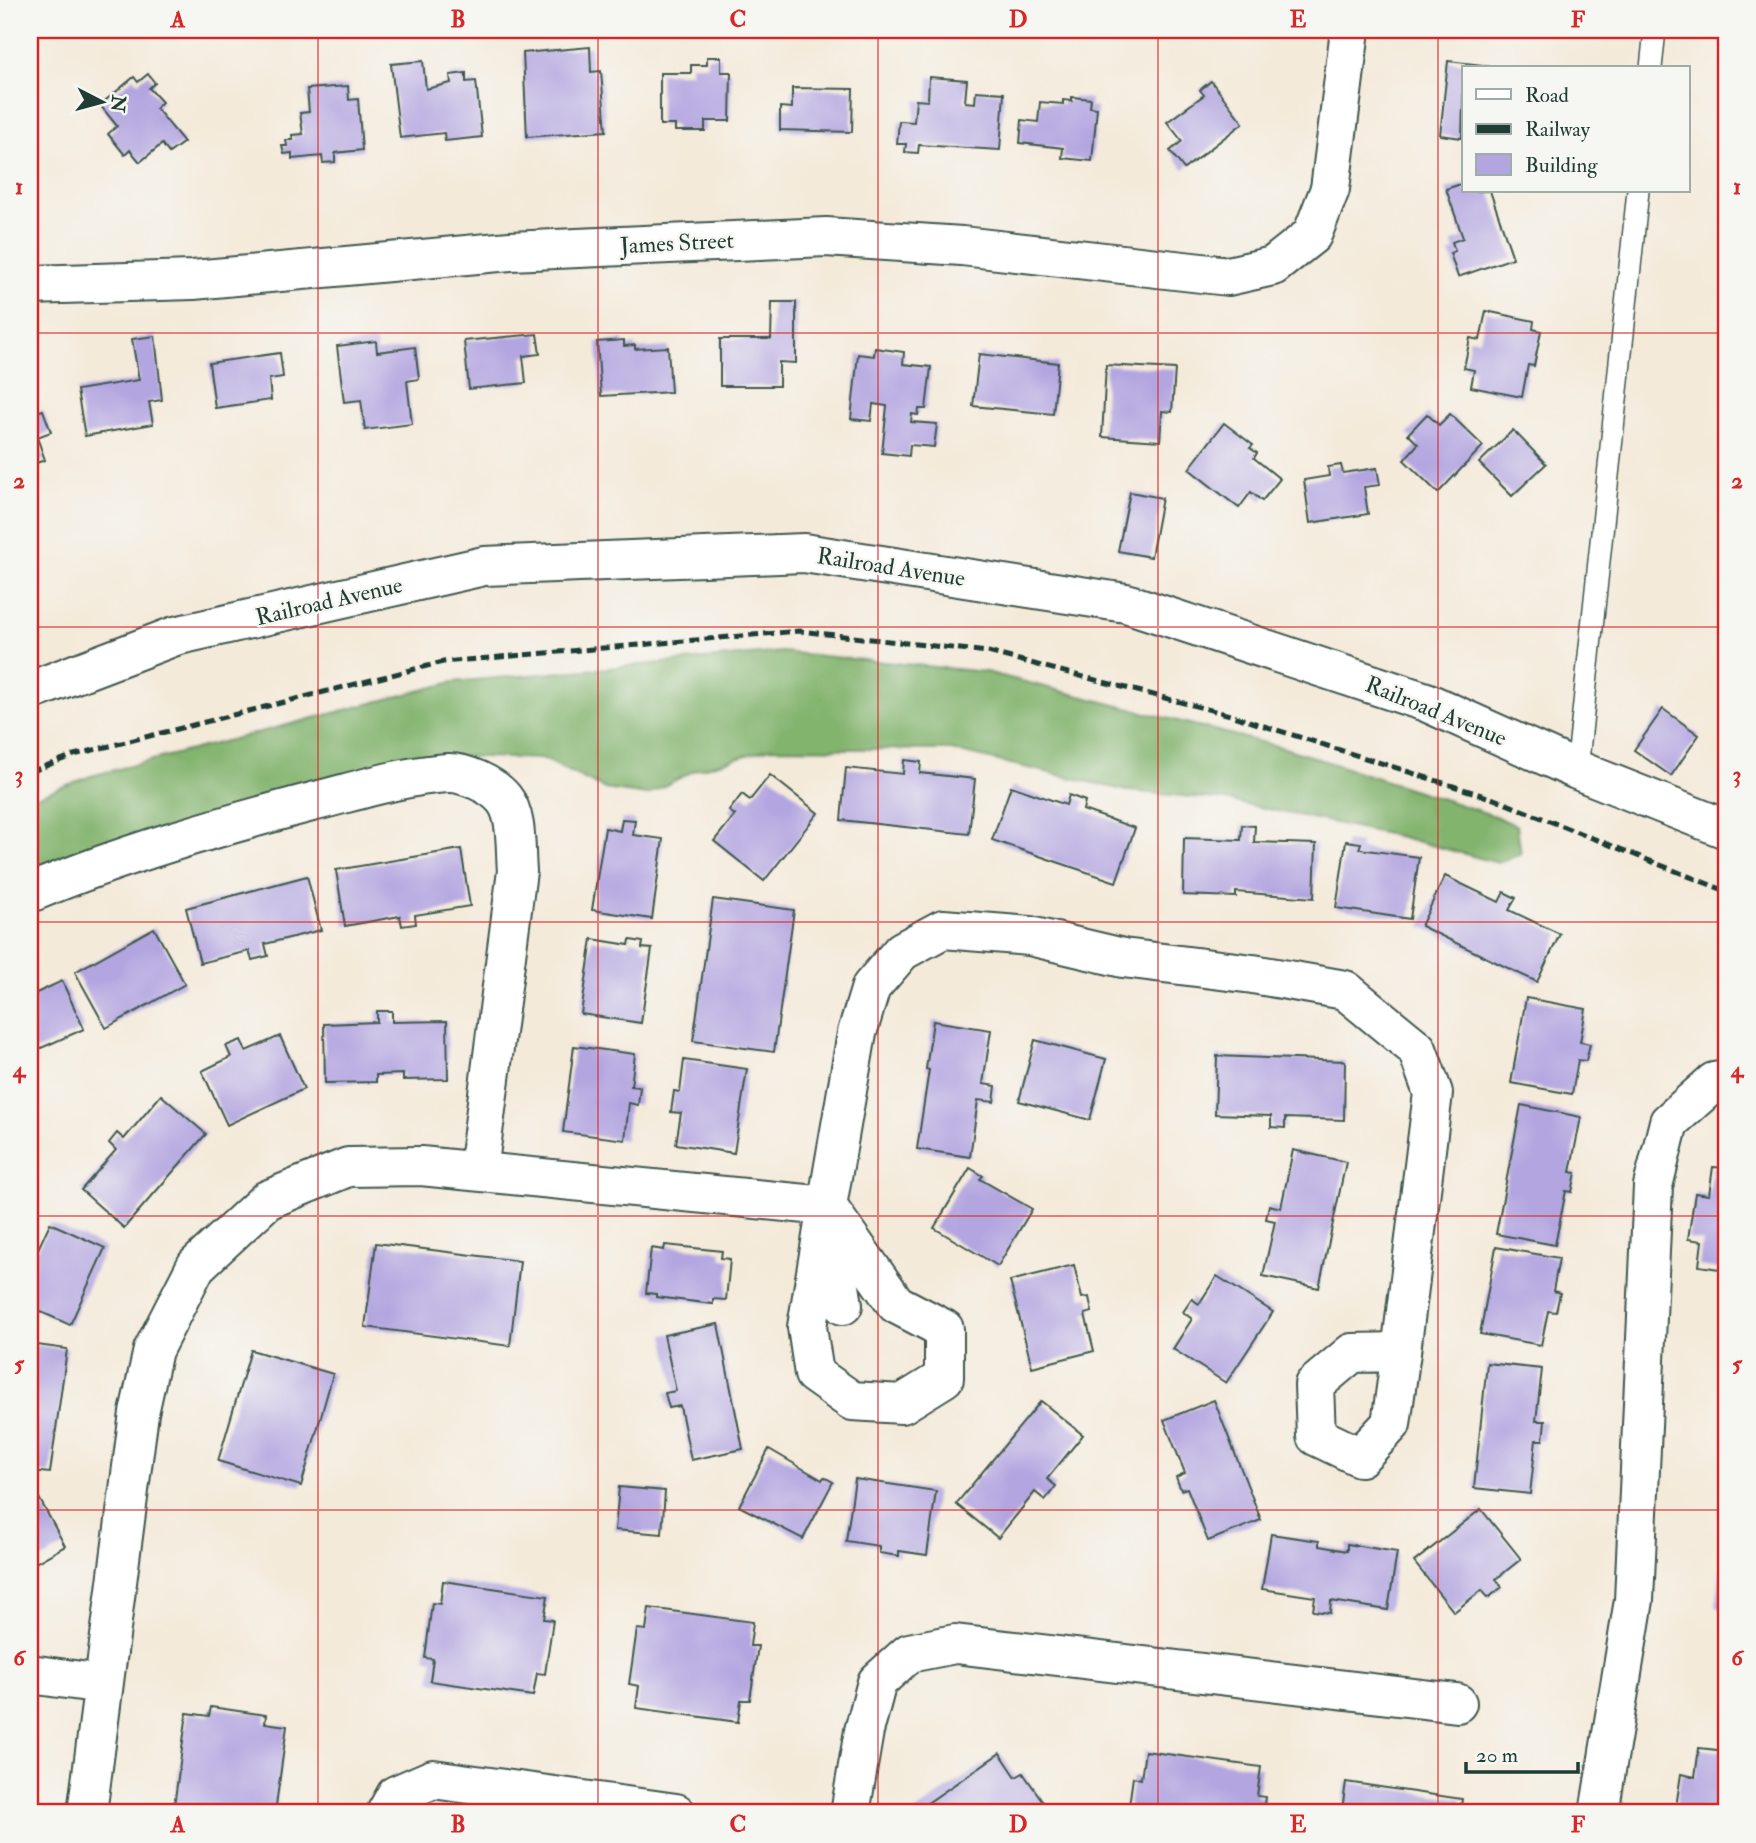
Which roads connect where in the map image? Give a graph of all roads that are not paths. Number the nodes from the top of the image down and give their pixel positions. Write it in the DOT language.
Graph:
graph roads {
  1 [pos="1350,30"];
  2 [pos="1655,30"];
  3 [pos="1651,66"];
  4 [pos="1638,192"];
  5 [pos="30,285"];
  6 [pos="30,691"];
  7 [pos="1577,770"];
  8 [pos="1726,829"];
  9 [pos="30,893"];
  10 [pos="1726,1080"];
  11 [pos="478,1171"];
  12 [pos="827,1206"];
  13 [pos="843,1305"];
  14 [pos="1401,1352"];
  15 [pos="30,1674"];
  16 [pos="103,1684"];
  17 [pos="1457,1703"];
  18 [pos="87,1813"];
  19 [pos="386,1813"];
  20 [pos="677,1813"];
  21 [pos="850,1813"];
  22 [pos="1599,1813"];
  1 -- 5 [label="street, James Street"];
  2 -- 3 [label="lane"];
  4 -- 7 [label="lane"];
  6 -- 7 [label="street, Railroad Avenue"];
  7 -- 8 [label="street, Railroad Avenue"];
  9 -- 11 [label="street"];
  10 -- 22 [label="street"];
  11 -- 12 [label="street"];
  11 -- 16 [label="street"];
  12 -- 12 [label="street"];
  12 -- 13 [label="street"];
  12 -- 14 [label="street"];
  15 -- 16 [label="street"];
  16 -- 18 [label="street"];
  17 -- 21 [label="street"];
  19 -- 20 [label="street"];
}
